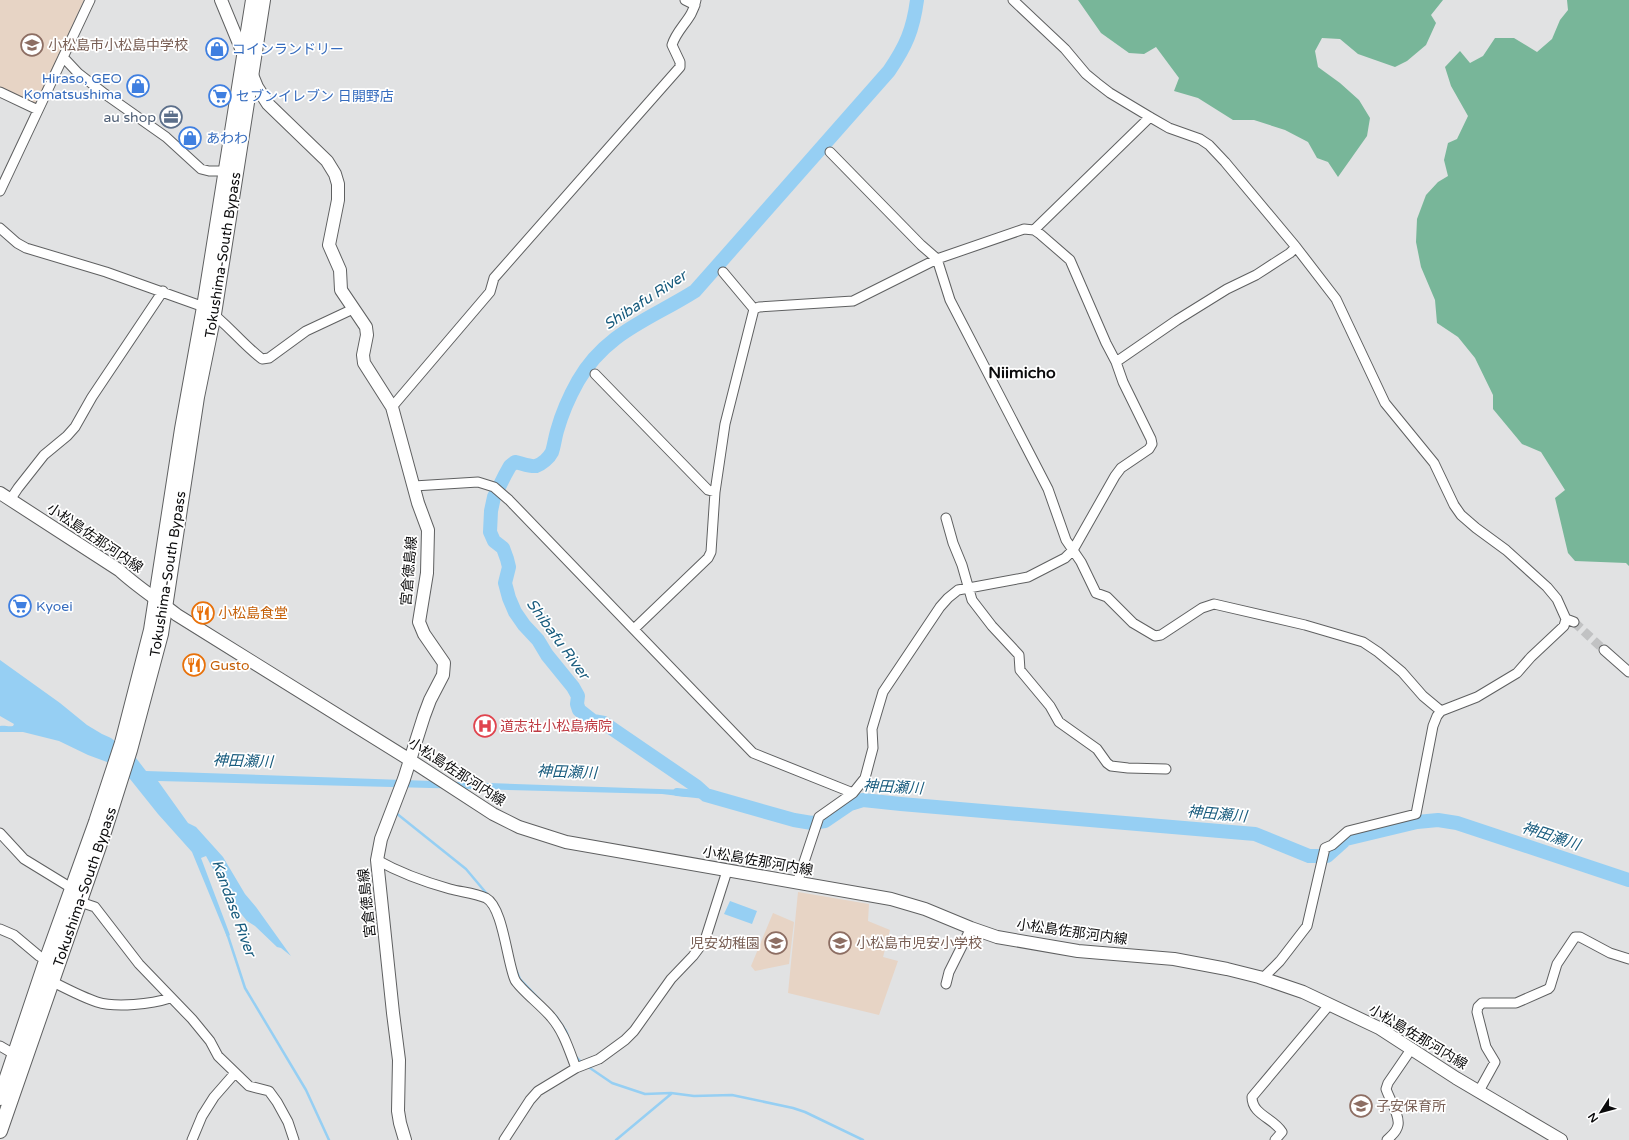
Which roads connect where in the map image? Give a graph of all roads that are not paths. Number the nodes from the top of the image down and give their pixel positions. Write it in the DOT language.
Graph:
graph roads {
  1 [pos="90,0"];
  2 [pos="221,0"];
  3 [pos="253,0"];
  4 [pos="263,0"];
  5 [pos="685,0"];
  6 [pos="1013,0"];
  7 [pos="695,2"];
  8 [pos="63,57"];
  9 [pos="244,57"];
  10 [pos="251,75"];
  11 [pos="0,92"];
  12 [pos="38,110"];
  13 [pos="1150,117"];
  14 [pos="830,152"];
  15 [pos="226,171"];
  16 [pos="0,191"];
  17 [pos="0,228"];
  18 [pos="1034,230"];
  19 [pos="1296,247"];
  20 [pos="937,259"];
  21 [pos="723,272"];
  22 [pos="163,291"];
  23 [pos="353,309"];
  24 [pos="754,309"];
  25 [pos="209,310"];
  26 [pos="1116,362"];
  27 [pos="595,374"];
  28 [pos="392,407"];
  29 [pos="414,486"];
  30 [pos="715,492"];
  31 [pos="0,493"];
  32 [pos="10,500"];
  33 [pos="946,518"];
  34 [pos="1073,550"];
  35 [pos="968,588"];
  36 [pos="160,601"];
  37 [pos="634,629"];
  38 [pos="1604,650"];
  39 [pos="1629,672"];
  40 [pos="1441,711"];
  41 [pos="410,760"];
  42 [pos="1166,769"];
  43 [pos="853,793"];
  44 [pos="101,825"];
  45 [pos="0,833"];
  46 [pos="377,860"];
  47 [pos="727,870"];
  48 [pos="797,883"];
  49 [pos="73,889"];
  50 [pos="80,902"];
  51 [pos="971,928"];
  52 [pos="0,929"];
  53 [pos="1629,958"];
  54 [pos="52,963"];
  55 [pos="1263,978"];
  56 [pos="53,982"];
  57 [pos="946,984"];
  58 [pos="170,998"];
  59 [pos="1330,1004"];
  60 [pos="0,1046"];
  61 [pos="1412,1048"];
  62 [pos="20,1057"];
  63 [pos="576,1068"];
  64 [pos="235,1073"];
  65 [pos="1479,1091"];
  66 [pos="0,1098"];
  67 [pos="0,1131"];
  68 [pos="192,1140"];
  69 [pos="294,1140"];
  70 [pos="406,1140"];
  71 [pos="504,1140"];
  72 [pos="1275,1140"];
  73 [pos="1387,1140"];
  74 [pos="1562,1140"];
  1 -- 8 [label="street"];
  2 -- 9 [label="main road, 宮倉徳島線"];
  3 -- 9 [label="highway, Tokushima-South Bypass"];
  4 -- 10 [label="highway, Tokushima-South Bypass"];
  5 -- 7 [label="street"];
  6 -- 13 [label="street"];
  7 -- 28 [label="street"];
  8 -- 12 [label="street"];
  8 -- 15 [label="street"];
  9 -- 10 [label="main road, 宮倉徳島線"];
  9 -- 15 [label="highway, Tokushima-South Bypass"];
  10 -- 23 [label="main road, 宮倉徳島線"];
  10 -- 25 [label="highway, Tokushima-South Bypass"];
  11 -- 12 [label="street"];
  12 -- 16 [label="street"];
  13 -- 18 [label="street"];
  13 -- 19 [label="street"];
  14 -- 20 [label="street"];
  15 -- 25 [label="highway, Tokushima-South Bypass"];
  17 -- 22 [label="street"];
  18 -- 20 [label="street"];
  18 -- 26 [label="street"];
  19 -- 26 [label="street"];
  19 -- 40 [label="street"];
  20 -- 24 [label="street"];
  20 -- 34 [label="street"];
  21 -- 24 [label="street"];
  22 -- 25 [label="street"];
  22 -- 32 [label="street"];
  23 -- 25 [label="street"];
  23 -- 28 [label="main road, 宮倉徳島線"];
  24 -- 30 [label="street"];
  25 -- 36 [label="highway, Tokushima-South Bypass"];
  26 -- 34 [label="street"];
  27 -- 30 [label="street"];
  28 -- 29 [label="main road, 宮倉徳島線"];
  29 -- 37 [label="street"];
  29 -- 41 [label="main road, 宮倉徳島線"];
  30 -- 37 [label="street"];
  31 -- 32 [label="main road, 小松島佐那河内線"];
  32 -- 36 [label="main road, 小松島佐那河内線"];
  33 -- 35 [label="street"];
  34 -- 35 [label="street"];
  34 -- 40 [label="street"];
  35 -- 42 [label="street"];
  35 -- 43 [label="street"];
  36 -- 41 [label="main road, 小松島佐那河内線"];
  36 -- 44 [label="highway, Tokushima-South Bypass"];
  37 -- 43 [label="street"];
  38 -- 39 [label="street"];
  40 -- 55 [label="street"];
  41 -- 46 [label="main road, 宮倉徳島線"];
  41 -- 47 [label="main road, 小松島佐那河内線"];
  43 -- 48 [label="street"];
  44 -- 49 [label="highway, Tokushima-South Bypass"];
  44 -- 50 [label="highway, Tokushima-South Bypass"];
  45 -- 49 [label="street"];
  46 -- 63 [label="street"];
  46 -- 70 [label="main road, 宮倉徳島線"];
  47 -- 48 [label="main road, 小松島佐那河内線"];
  47 -- 63 [label="street"];
  48 -- 51 [label="main road, 小松島佐那河内線"];
  49 -- 54 [label="highway, Tokushima-South Bypass"];
  50 -- 54 [label="highway, Tokushima-South Bypass"];
  50 -- 58 [label="street"];
  51 -- 55 [label="main road, 小松島佐那河内線"];
  51 -- 57 [label="street"];
  52 -- 54 [label="street"];
  53 -- 65 [label="street"];
  54 -- 56 [label="highway, Tokushima-South Bypass"];
  54 -- 62 [label="highway, Tokushima-South Bypass"];
  55 -- 59 [label="main road, 小松島佐那河内線"];
  56 -- 58 [label="street"];
  56 -- 62 [label="highway, Tokushima-South Bypass"];
  58 -- 64 [label="street"];
  59 -- 61 [label="main road, 小松島佐那河内線"];
  59 -- 72 [label="street"];
  60 -- 62 [label="street"];
  61 -- 65 [label="main road, 小松島佐那河内線"];
  61 -- 73 [label="street"];
  62 -- 66 [label="highway, Tokushima-South Bypass"];
  62 -- 67 [label="highway, Tokushima-South Bypass"];
  63 -- 71 [label="street"];
  64 -- 68 [label="street"];
  64 -- 69 [label="street"];
  65 -- 74 [label="main road, 小松島佐那河内線"];
}
